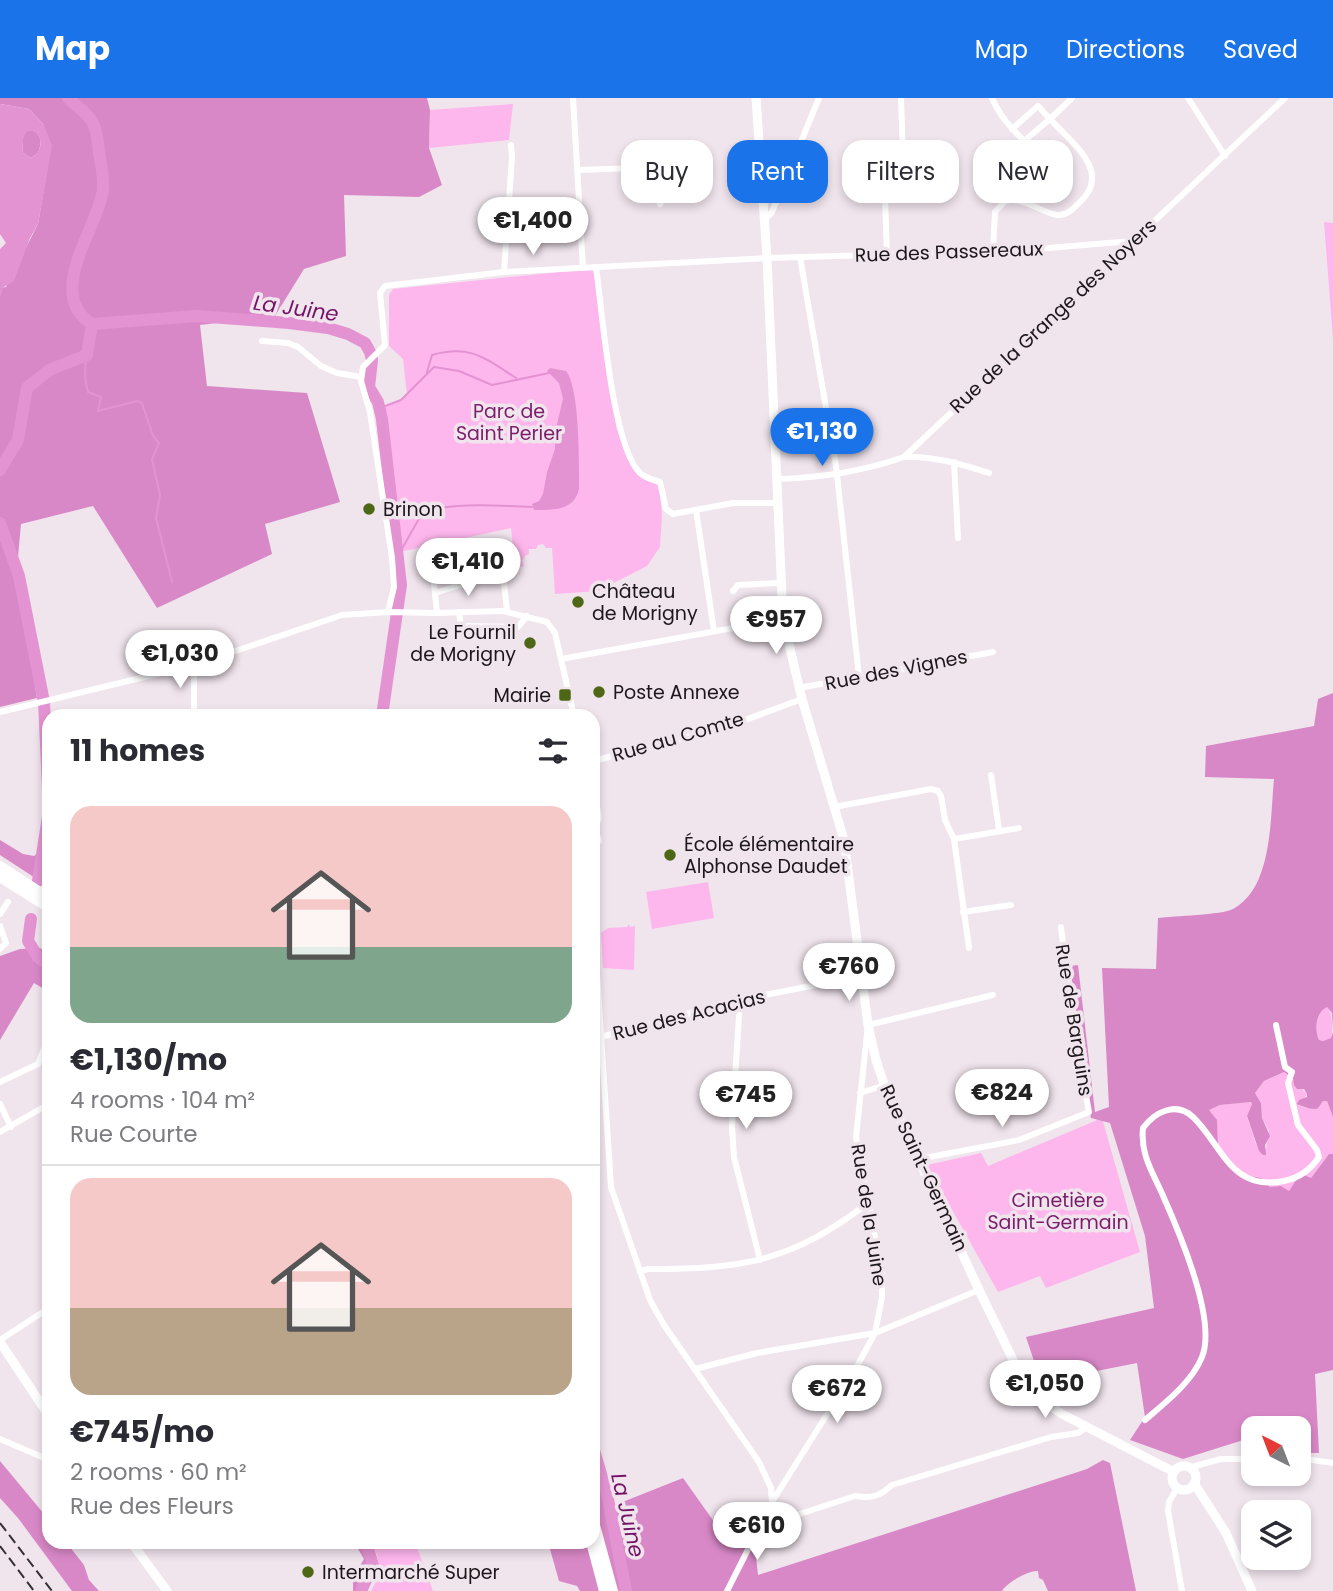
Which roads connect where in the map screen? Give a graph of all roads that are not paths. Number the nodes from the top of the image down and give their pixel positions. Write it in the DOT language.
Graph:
graph roads {
  1 [pos="573,98"];
  2 [pos="756,98"];
  3 [pos="819,98"];
  4 [pos="901,98"];
  5 [pos="992,98"];
  6 [pos="1072,98"];
  7 [pos="1188,98"];
  8 [pos="1285,98"];
  9 [pos="1050,119"];
  10 [pos="1012,129"];
  11 [pos="511,145"];
  12 [pos="1225,156"];
  13 [pos="578,170"];
  14 [pos="660,204"];
  15 [pos="764,220"];
  16 [pos="1132,241"];
  17 [pos="993,251"];
  18 [pos="887,254"];
  19 [pos="800,257"];
  20 [pos="767,258"];
  21 [pos="596,267"];
  22 [pos="583,268"];
  23 [pos="504,272"];
  24 [pos="262,341"];
  25 [pos="361,377"];
  26 [pos="904,457"];
  27 [pos="954,462"];
  28 [pos="836,473"];
  29 [pos="989,473"];
  30 [pos="776,479"];
  31 [pos="776,503"];
  32 [pos="696,510"];
  33 [pos="958,538"];
  34 [pos="493,575"];
  35 [pos="780,583"];
  36 [pos="733,591"];
  37 [pos="435,593"];
  38 [pos="507,611"];
  39 [pos="390,612"];
  40 [pos="459,612"];
  41 [pos="437,613"];
  42 [pos="527,616"];
  43 [pos="783,618"];
  44 [pos="714,631"];
  45 [pos="993,652"];
  46 [pos="561,659"];
  47 [pos="194,665"];
  48 [pos="859,676"];
  49 [pos="799,688"];
  50 [pos="802,699"];
  51 [pos="194,709"];
  52 [pos="572,709"];
  53 [pos="0,712"];
  54 [pos="600,759"];
  55 [pos="991,775"];
  56 [pos="834,807"];
  57 [pos="1019,828"];
  58 [pos="999,830"];
  59 [pos="954,839"];
  60 [pos="0,866"];
  61 [pos="0,877"];
  62 [pos="42,893"];
  63 [pos="8,902"];
  64 [pos="42,904"];
  65 [pos="1011,905"];
  66 [pos="963,912"];
  67 [pos="0,914"];
  68 [pos="0,926"];
  69 [pos="1061,927"];
  70 [pos="969,948"];
  71 [pos="0,949"];
  72 [pos="861,976"];
  73 [pos="993,995"];
  74 [pos="740,1000"];
  75 [pos="868,1025"];
  76 [pos="1276,1025"];
  77 [pos="600,1037"];
  78 [pos="41,1056"];
  79 [pos="600,1070"];
  80 [pos="0,1082"];
  81 [pos="885,1085"];
  82 [pos="860,1093"];
  83 [pos="0,1104"];
  84 [pos="42,1108"];
  85 [pos="11,1128"];
  86 [pos="0,1132"];
  87 [pos="919,1159"];
  88 [pos="869,1203"];
  89 [pos="760,1260"];
  90 [pos="640,1271"];
  91 [pos="979,1290"];
  92 [pos="42,1313"];
  93 [pos="875,1333"];
  94 [pos="0,1341"];
  95 [pos="695,1369"];
  96 [pos="42,1405"];
  97 [pos="1144,1420"];
  98 [pos="1088,1426"];
  99 [pos="0,1439"];
  100 [pos="42,1457"];
  101 [pos="1241,1459"];
  102 [pos="1311,1460"];
  103 [pos="1333,1463"];
  104 [pos="1188,1468"];
  105 [pos="1174,1472"];
  106 [pos="1195,1483"];
  107 [pos="1181,1489"];
  108 [pos="772,1502"];
  109 [pos="1210,1507"];
  110 [pos="763,1521"];
  111 [pos="600,1544"];
  112 [pos="136,1549"];
  113 [pos="593,1549"];
  114 [pos="167,1591"];
  115 [pos="604,1591"];
  116 [pos="613,1591"];
  117 [pos="727,1591"];
  118 [pos="1182,1591"];
  119 [pos="1252,1591"];
  1 -- 13 [label="street"];
  2 -- 15 [label="main road, Rue Saint-Germain"];
  3 -- 15 [label="street"];
  4 -- 18 [label="street"];
  5 -- 10 [label="street"];
  6 -- 9 [label="street"];
  7 -- 12 [label="street"];
  8 -- 12 [label="street, Rue de la Grange des Noyers"];
  9 -- 10 [label="street"];
  9 -- 10 [label="street"];
  9 -- 17 [label="street"];
  11 -- 23 [label="street"];
  12 -- 16 [label="street, Rue de la Grange des Noyers"];
  13 -- 14 [label="street"];
  13 -- 22 [label="street"];
  15 -- 20 [label="main road, Rue Saint-Germain"];
  16 -- 17 [label="street, Rue des Passereaux"];
  16 -- 26 [label="street, Rue de la Grange des Noyers"];
  17 -- 18 [label="street, Rue des Passereaux"];
  18 -- 19 [label="street, Rue des Passereaux"];
  19 -- 20 [label="street, Rue des Passereaux"];
  19 -- 28 [label="street"];
  20 -- 21 [label="street, Rue des Passereaux"];
  20 -- 30 [label="main road, Rue Saint-Germain"];
  21 -- 22 [label="street, Rue des Passereaux"];
  21 -- 32 [label="street"];
  22 -- 23 [label="street, Rue des Passereaux"];
  23 -- 25 [label="street, Rue des Passereaux"];
  24 -- 25 [label="street"];
  25 -- 39 [label="street"];
  26 -- 27 [label="street"];
  26 -- 28 [label="street, Rue de la Grange des Noyers"];
  27 -- 29 [label="street"];
  27 -- 33 [label="street"];
  28 -- 30 [label="street, Rue de la Grange des Noyers"];
  28 -- 48 [label="street"];
  30 -- 31 [label="main road, Rue Saint-Germain"];
  31 -- 32 [label="street"];
  31 -- 35 [label="main road, Rue Saint-Germain"];
  32 -- 44 [label="street"];
  34 -- 37 [label="street"];
  35 -- 36 [label="street"];
  35 -- 43 [label="main road, Rue Saint-Germain"];
  37 -- 38 [label="street"];
  37 -- 41 [label="street"];
  38 -- 40 [label="street"];
  38 -- 42 [label="street"];
  39 -- 41 [label="street"];
  39 -- 47 [label="street"];
  40 -- 41 [label="street"];
  40 -- 42 [label="street"];
  42 -- 46 [label="street"];
  43 -- 44 [label="street"];
  43 -- 49 [label="main road, Rue Saint-Germain"];
  44 -- 46 [label="street"];
  45 -- 48 [label="street, Rue des Vignes"];
  46 -- 52 [label="street"];
  47 -- 51 [label="street"];
  47 -- 53 [label="street"];
  48 -- 49 [label="street, Rue des Vignes"];
  49 -- 50 [label="main road, Rue Saint-Germain"];
  50 -- 54 [label="street, Rue au Comte"];
  50 -- 56 [label="main road, Rue Saint-Germain"];
  55 -- 58 [label="street"];
  56 -- 59 [label="street"];
  56 -- 72 [label="main road, Rue Saint-Germain"];
  57 -- 58 [label="street"];
  58 -- 59 [label="street"];
  59 -- 66 [label="street"];
  60 -- 62 [label="main road"];
  61 -- 64 [label="main road"];
  63 -- 67 [label="street"];
  65 -- 66 [label="street"];
  66 -- 70 [label="street"];
  68 -- 71 [label="street"];
  69 -- 87 [label="street, Rue de Barguins"];
  72 -- 74 [label="street, Rue des Acacias"];
  72 -- 75 [label="main road, Rue Saint-Germain"];
  73 -- 75 [label="street"];
  74 -- 77 [label="street, Rue des Acacias"];
  74 -- 89 [label="street"];
  75 -- 81 [label="main road, Rue Saint-Germain"];
  75 -- 82 [label="street, Rue de la Juine"];
  76 -- 97 [label="street"];
  78 -- 80 [label="street"];
  79 -- 90 [label="street"];
  81 -- 82 [label="street"];
  81 -- 87 [label="main road, Rue Saint-Germain"];
  82 -- 88 [label="street, Rue de la Juine"];
  83 -- 85 [label="street"];
  84 -- 85 [label="street"];
  85 -- 86 [label="street"];
  87 -- 91 [label="main road, Rue Saint-Germain"];
  88 -- 89 [label="street"];
  88 -- 93 [label="street, Rue de la Juine"];
  89 -- 90 [label="street"];
  90 -- 95 [label="street"];
  91 -- 93 [label="street"];
  91 -- 98 [label="main road, Rue Saint-Germain"];
  92 -- 94 [label="street"];
  93 -- 95 [label="street"];
  93 -- 108 [label="street, Rue de la Juine"];
  94 -- 96 [label="main road"];
  95 -- 108 [label="street"];
  98 -- 105 [label="main road, Rue Saint-Germain"];
  98 -- 110 [label="street"];
  99 -- 100 [label="street"];
  101 -- 104 [label="street"];
  102 -- 103 [label="street"];
  104 -- 105 [label="main road"];
  104 -- 106 [label="main road"];
  105 -- 107 [label="main road"];
  106 -- 107 [label="main road"];
  106 -- 109 [label="main road"];
  107 -- 109 [label="main road"];
  107 -- 118 [label="street"];
  108 -- 110 [label="street, Rue de la Juine"];
  109 -- 119 [label="main road"];
  110 -- 117 [label="street, Rue de la Juine"];
  111 -- 116 [label="main road"];
  112 -- 114 [label="main road"];
  113 -- 115 [label="main road"];
}
